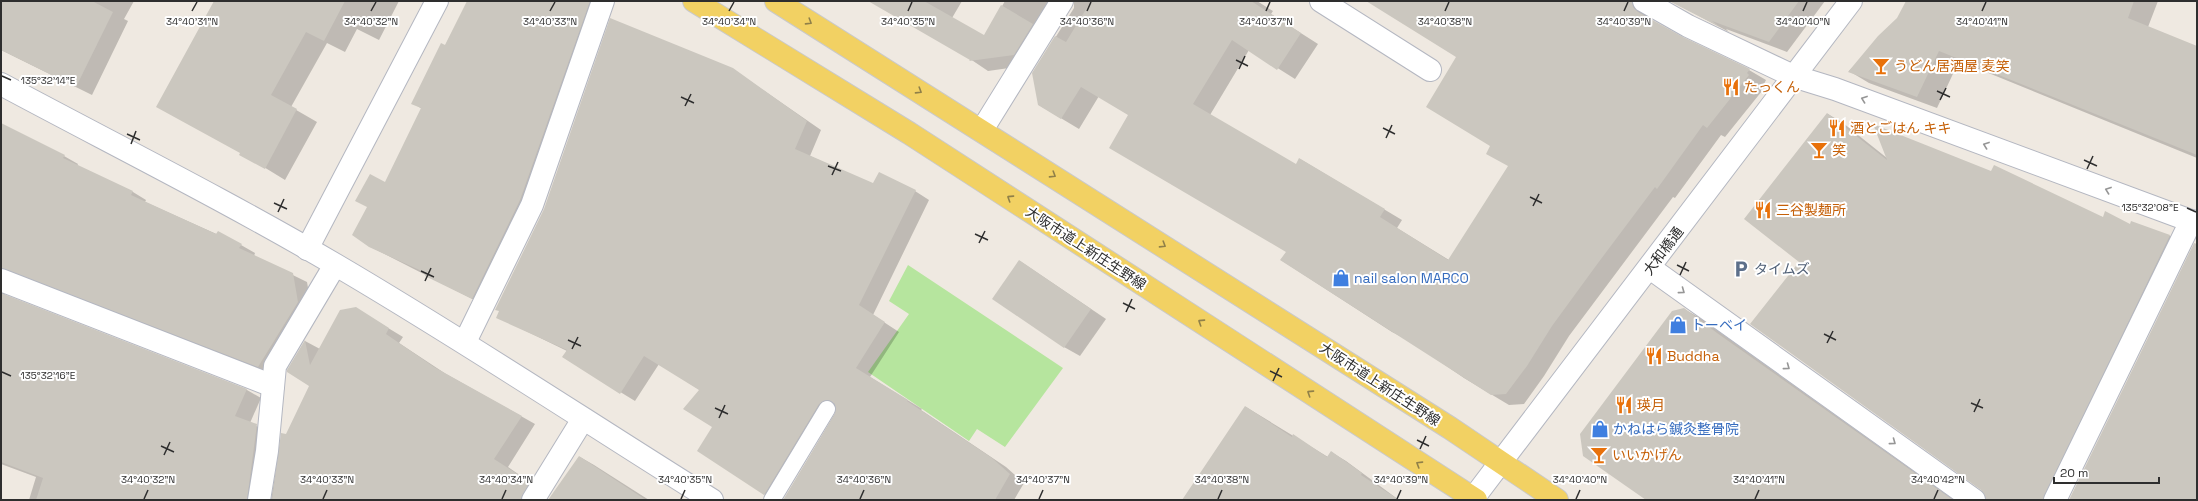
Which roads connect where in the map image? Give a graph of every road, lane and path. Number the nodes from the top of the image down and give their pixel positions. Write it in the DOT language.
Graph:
graph roads {
  1 [pos="437,1"];
  2 [pos="603,1"];
  3 [pos="694,1"];
  4 [pos="776,1"];
  5 [pos="1062,1"];
  6 [pos="1321,1"];
  7 [pos="1644,1"];
  8 [pos="1851,1"];
  9 [pos="1430,70"];
  10 [pos="1793,76"];
  11 [pos="1,84"];
  12 [pos="982,130"];
  13 [pos="2194,222"];
  14 [pos="307,249"];
  15 [pos="335,265"];
  16 [pos="1650,268"];
  17 [pos="1,280"];
  18 [pos="465,342"];
  19 [pos="273,386"];
  20 [pos="827,409"];
  21 [pos="583,419"];
  22 [pos="1502,461"];
  23 [pos="259,500"];
  24 [pos="533,500"];
  25 [pos="712,500"];
  26 [pos="772,500"];
  27 [pos="1474,500"];
  28 [pos="1557,500"];
  29 [pos="1974,500"];
  30 [pos="2056,500"];
  1 -- 14 [label="street"];
  2 -- 18 [label="street"];
  27 -- 3 [label="main road, 大阪市道上新庄生野線, one-way"];
  4 -- 12 [label="main road, 大阪市道上新庄生野線, one-way"];
  5 -- 12 [label="street"];
  6 -- 9 [label="street"];
  7 -- 10 [label="street"];
  8 -- 10 [label="street, 大和橋通"];
  13 -- 10 [label="street, one-way"];
  10 -- 16 [label="street, 大和橋通"];
  11 -- 14 [label="street"];
  12 -- 22 [label="main road, 大阪市道上新庄生野線, one-way"];
  13 -- 30 [label="street"];
  14 -- 15 [label="street"];
  15 -- 18 [label="street"];
  15 -- 19 [label="street"];
  16 -- 22 [label="street, 大和橋通"];
  16 -- 29 [label="street, one-way"];
  17 -- 19 [label="street"];
  18 -- 21 [label="street"];
  19 -- 23 [label="street"];
  20 -- 26 [label="lane"];
  21 -- 24 [label="street"];
  21 -- 25 [label="street"];
  22 -- 27 [label="street, 大和橋通"];
  22 -- 28 [label="main road, 大阪市道上新庄生野線"];
}
